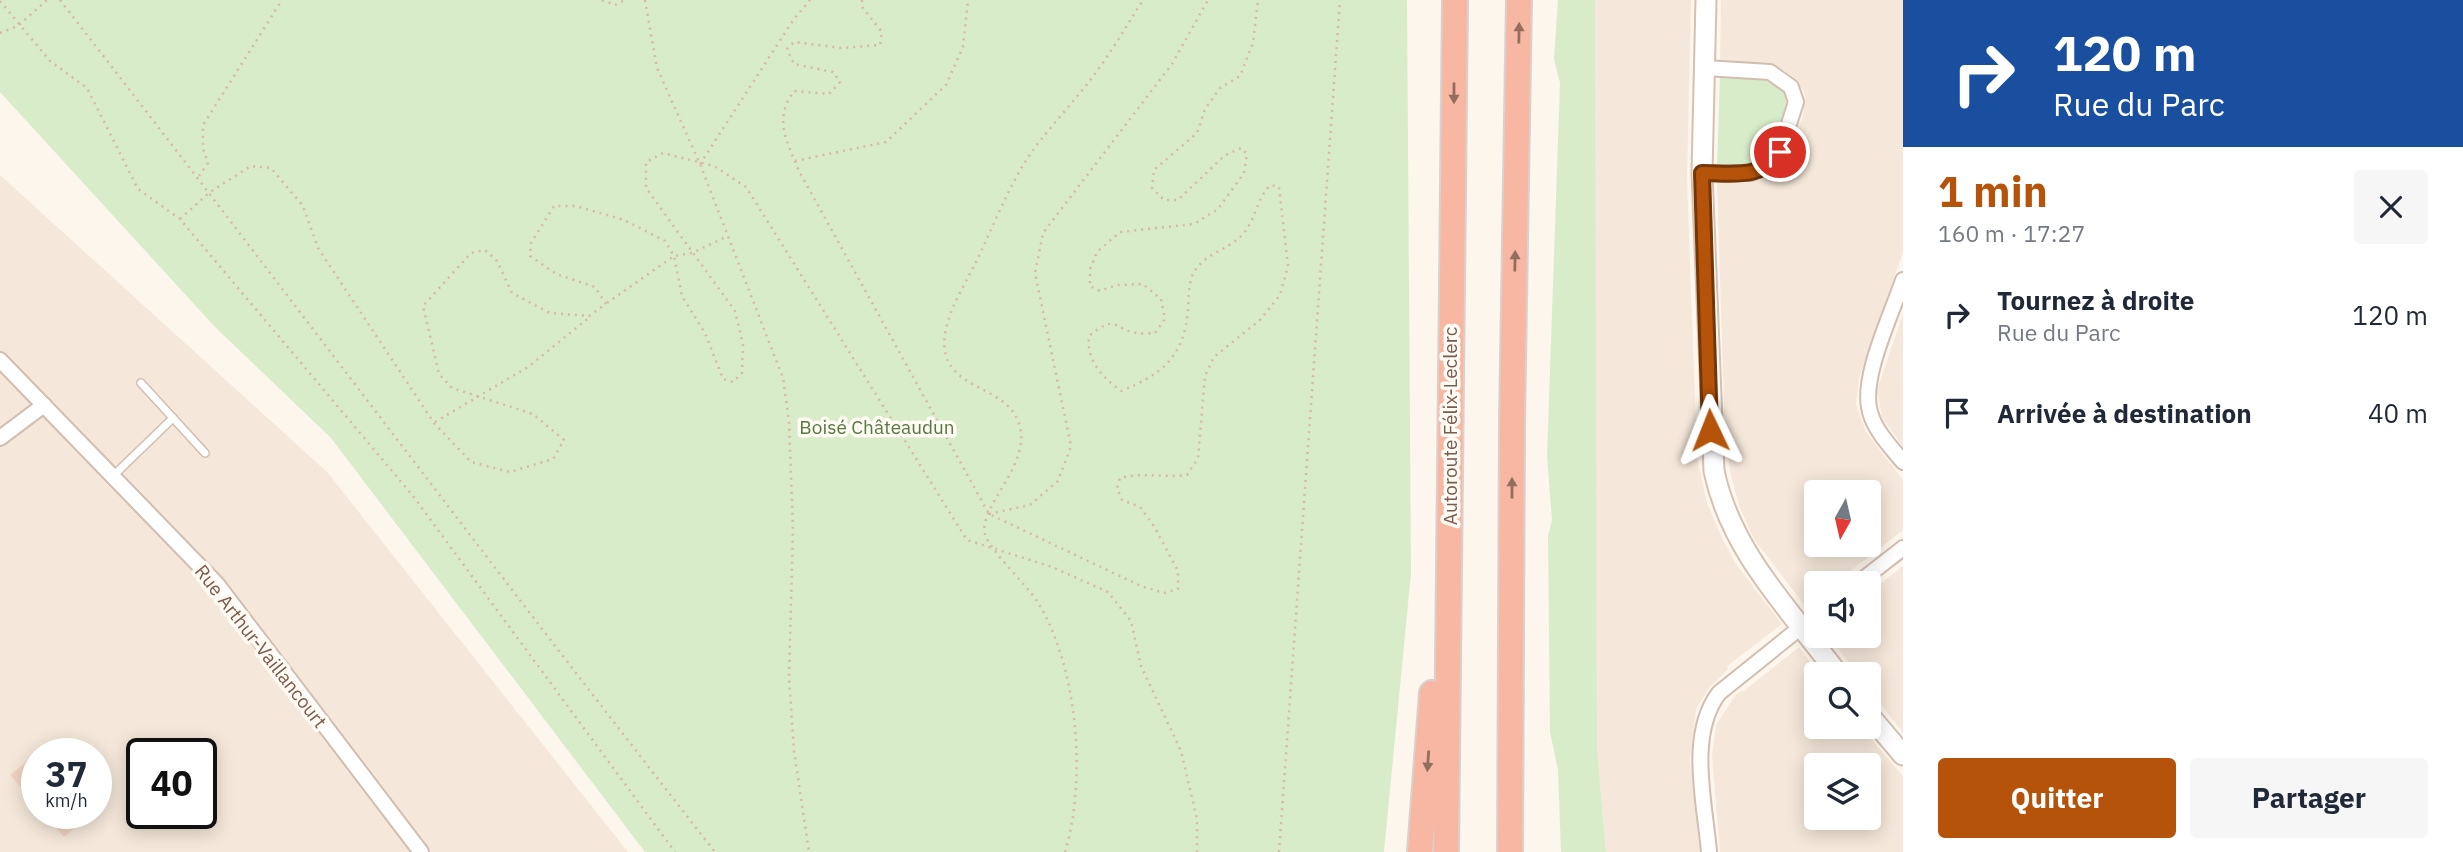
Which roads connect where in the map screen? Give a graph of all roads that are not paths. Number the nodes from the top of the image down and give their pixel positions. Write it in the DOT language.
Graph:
graph roads {
  1 [pos="1455,0"];
  2 [pos="1519,0"];
  3 [pos="1706,0"];
  4 [pos="1705,68"];
  5 [pos="1702,173"];
  6 [pos="1903,280"];
  7 [pos="0,360"];
  8 [pos="141,383"];
  9 [pos="44,405"];
  10 [pos="173,418"];
  11 [pos="0,438"];
  12 [pos="205,453"];
  13 [pos="1903,462"];
  14 [pos="113,477"];
  15 [pos="1450,547"];
  16 [pos="1903,548"];
  17 [pos="1511,557"];
  18 [pos="1873,571"];
  19 [pos="1804,615"];
  20 [pos="1804,625"];
  21 [pos="1881,729"];
  22 [pos="1903,755"];
  23 [pos="421,852"];
  24 [pos="1420,852"];
  25 [pos="1447,852"];
  26 [pos="1510,852"];
  27 [pos="1526,852"];
  28 [pos="1709,852"];
  1 -- 15 [label="highway, Autoroute Félix-Leclerc, one-way"];
  17 -- 2 [label="highway, one-way"];
  3 -- 4 [label="street"];
  4 -- 5 [label="street"];
  4 -- 5 [label="street"];
  5 -- 19 [label="street"];
  6 -- 13 [label="street"];
  7 -- 9 [label="street, Rue Arthur-Vaillancourt"];
  8 -- 10 [label="lane"];
  9 -- 11 [label="street"];
  9 -- 14 [label="street, Rue Arthur-Vaillancourt"];
  10 -- 12 [label="lane"];
  10 -- 14 [label="lane"];
  14 -- 23 [label="street, Rue Arthur-Vaillancourt"];
  15 -- 24 [label="highway, one-way"];
  15 -- 25 [label="highway, Autoroute Félix-Leclerc"];
  16 -- 18 [label="street"];
  17 -- 26 [label="highway"];
  17 -- 27 [label="highway"];
  20 -- 28 [label="street"];
  21 -- 22 [label="street"];
}
